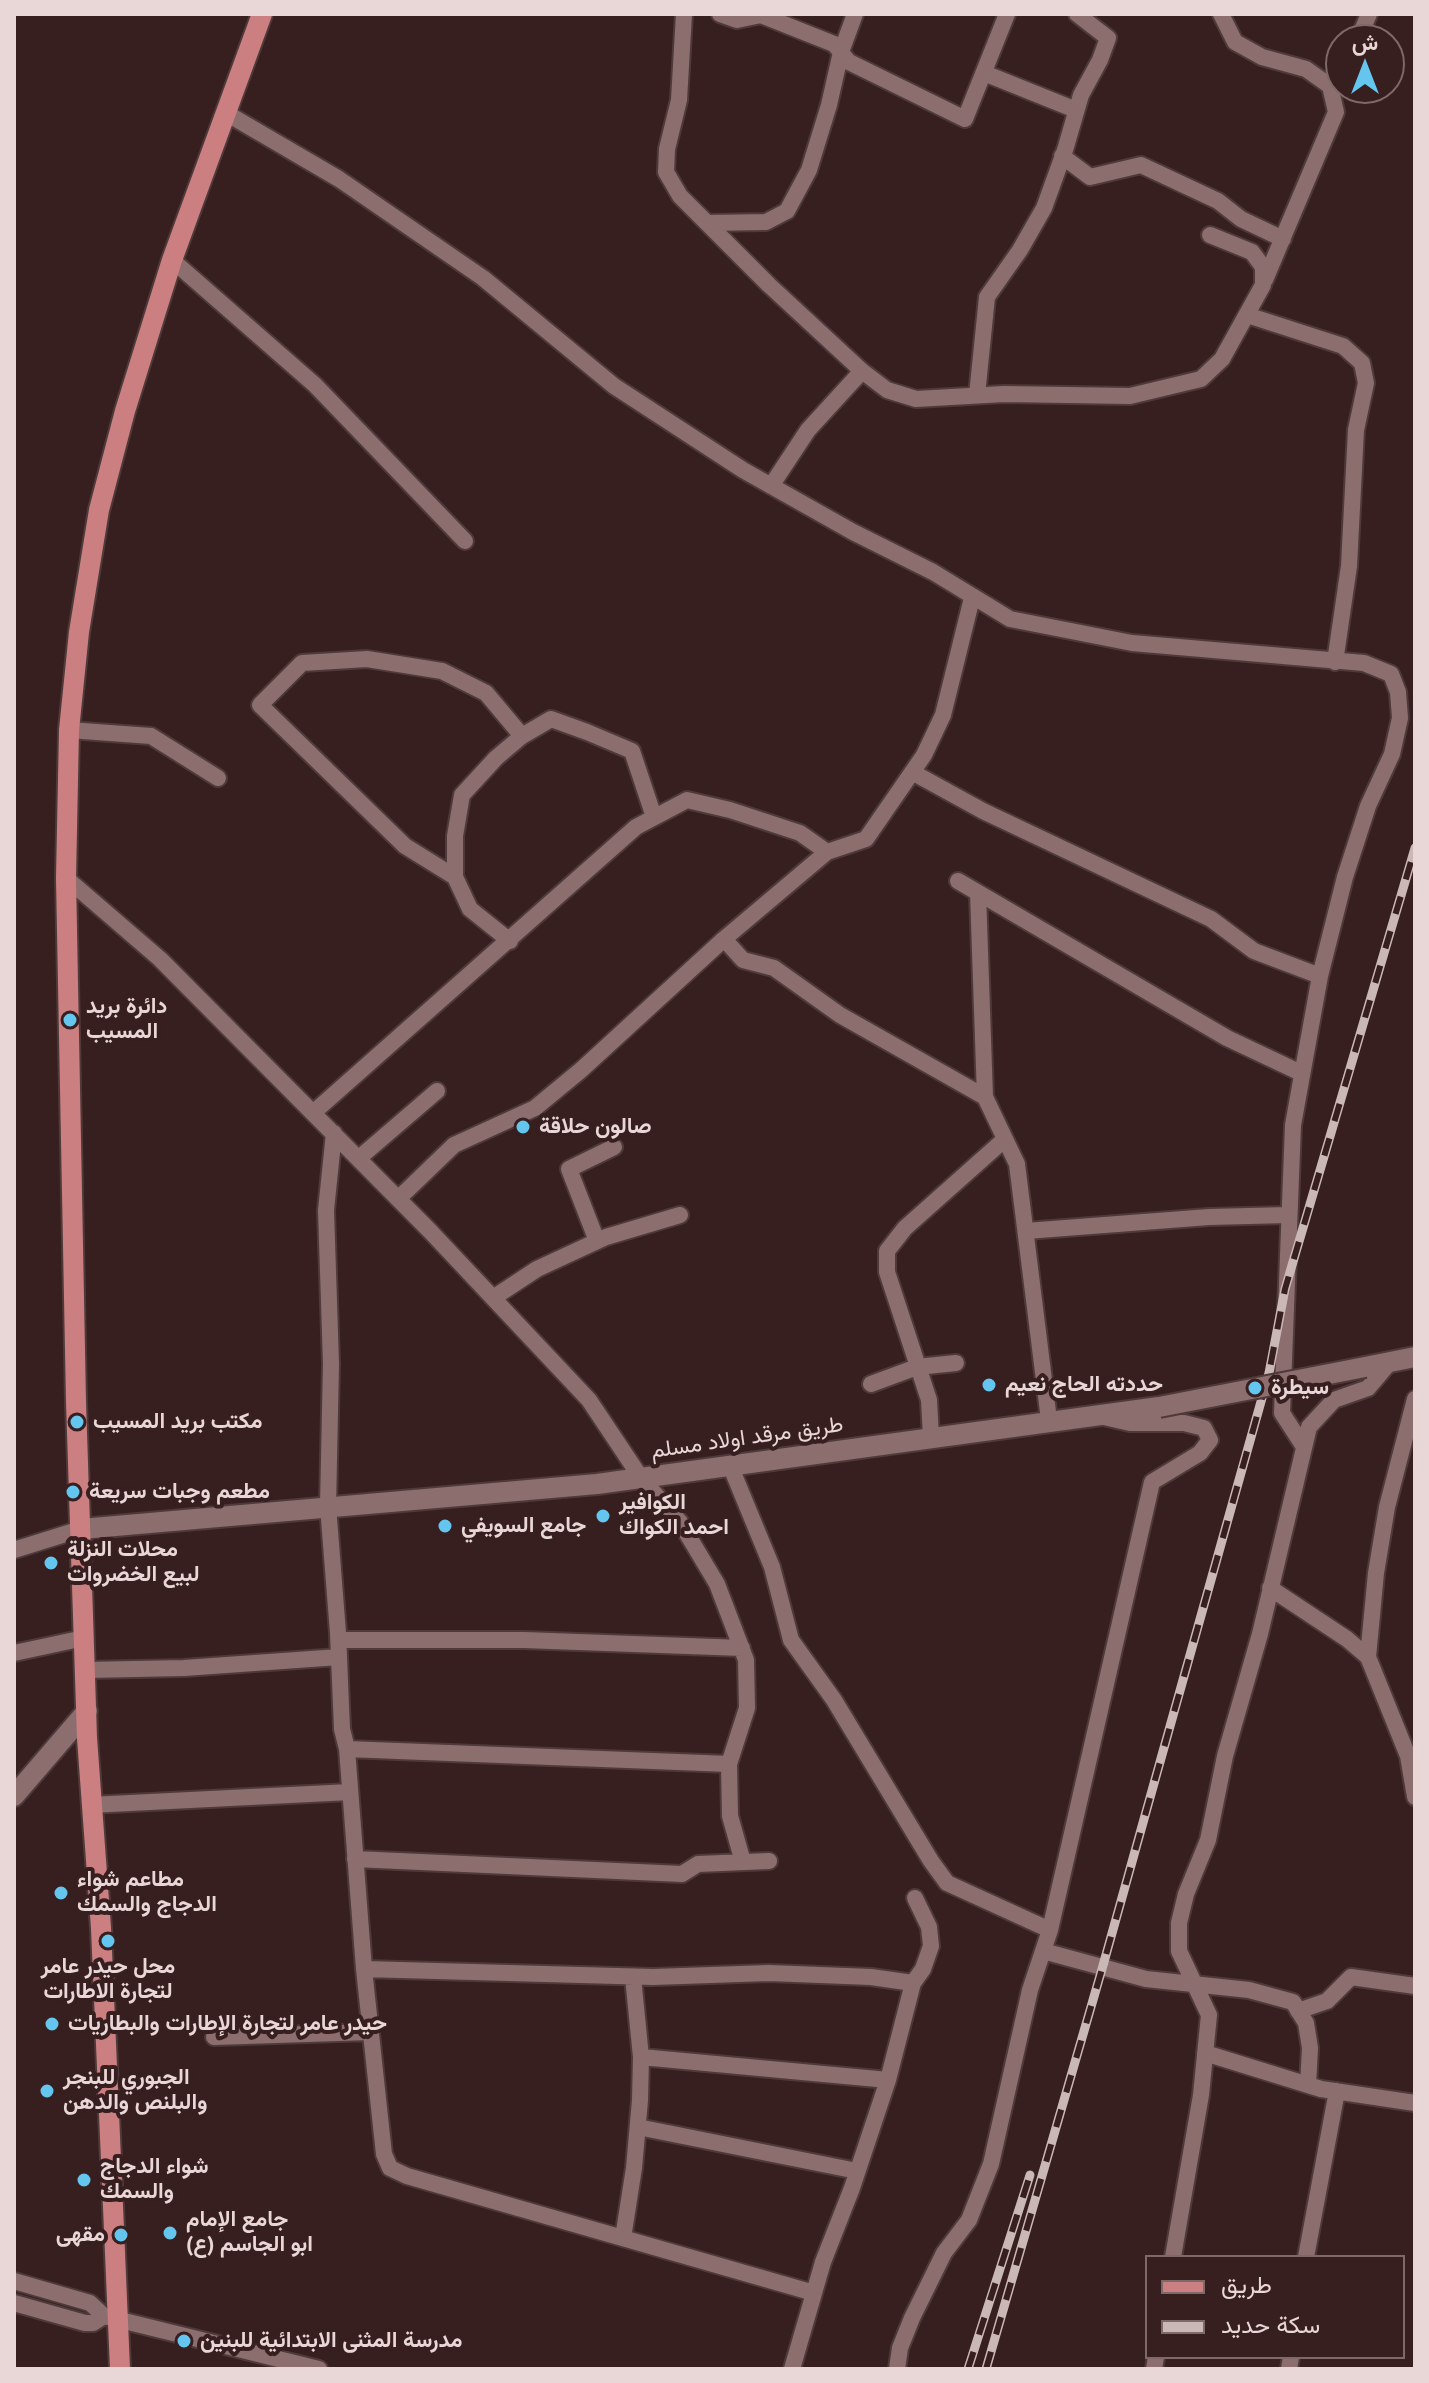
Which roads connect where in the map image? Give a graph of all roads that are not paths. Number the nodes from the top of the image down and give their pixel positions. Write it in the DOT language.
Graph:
graph roads {
  1 [pos="262,14"];
  2 [pos="684,14"];
  3 [pos="720,14"];
  4 [pos="855,14"];
  5 [pos="1007,14"];
  6 [pos="1077,14"];
  7 [pos="1221,14"];
  8 [pos="841,52"];
  9 [pos="984,73"];
  10 [pos="1325,82"];
  11 [pos="1334,104"];
  12 [pos="1076,110"];
  13 [pos="226,113"];
  14 [pos="1062,156"];
  15 [pos="707,223"];
  16 [pos="1210,235"];
  17 [pos="1283,239"];
  18 [pos="172,260"];
  19 [pos="1263,285"];
  20 [pos="1247,315"];
  21 [pos="862,371"];
  22 [pos="977,395"];
  23 [pos="771,486"];
  24 [pos="465,541"];
  25 [pos="972,598"];
  26 [pos="1335,662"];
  27 [pos="69,730"];
  28 [pos="522,736"];
  29 [pos="912,772"];
  30 [pos="218,778"];
  31 [pos="654,817"];
  32 [pos="827,852"];
  33 [pos="455,877"];
  34 [pos="66,878"];
  35 [pos="958,881"];
  36 [pos="978,893"];
  37 [pos="724,939"];
  38 [pos="510,941"];
  39 [pos="1320,976"];
  40 [pos="1301,1073"];
  41 [pos="437,1091"];
  42 [pos="985,1097"];
  43 [pos="314,1112"];
  44 [pos="334,1133"];
  45 [pos="1005,1139"];
  46 [pos="614,1147"];
  47 [pos="359,1158"];
  48 [pos="398,1199"];
  49 [pos="680,1215"];
  50 [pos="1288,1215"];
  51 [pos="1026,1231"];
  52 [pos="597,1241"];
  53 [pos="493,1298"];
  54 [pos="1415,1357"];
  55 [pos="1390,1362"];
  56 [pos="956,1363"];
  57 [pos="917,1367"];
  58 [pos="871,1384"];
  59 [pos="1415,1399"];
  60 [pos="1092,1415"];
  61 [pos="1049,1420"];
  62 [pos="931,1437"];
  63 [pos="1304,1447"];
  64 [pos="730,1465"];
  65 [pos="641,1478"];
  66 [pos="328,1506"];
  67 [pos="81,1529"];
  68 [pos="14,1550"];
  69 [pos="1270,1588"];
  70 [pos="84,1638"];
  71 [pos="339,1648"];
  72 [pos="742,1648"];
  73 [pos="14,1653"];
  74 [pos="1368,1657"];
  75 [pos="86,1670"];
  76 [pos="87,1711"];
  77 [pos="347,1749"];
  78 [pos="729,1764"];
  79 [pos="350,1792"];
  80 [pos="14,1796"];
  81 [pos="1415,1797"];
  82 [pos="90,1805"];
  83 [pos="355,1859"];
  84 [pos="769,1861"];
  85 [pos="743,1862"];
  86 [pos="915,1898"];
  87 [pos="1050,1930"];
  88 [pos="1043,1951"];
  89 [pos="364,1969"];
  90 [pos="633,1977"];
  91 [pos="913,1983"];
  92 [pos="1195,1984"];
  93 [pos="1415,1986"];
  94 [pos="1298,2011"];
  95 [pos="370,2032"];
  96 [pos="214,2037"];
  97 [pos="1205,2053"];
  98 [pos="641,2057"];
  99 [pos="888,2080"];
  100 [pos="1308,2085"];
  101 [pos="1337,2091"];
  102 [pos="1415,2103"];
  103 [pos="638,2127"];
  104 [pos="857,2171"];
  105 [pos="623,2238"];
  106 [pos="1173,2255"];
  107 [pos="1306,2255"];
  108 [pos="14,2281"];
  109 [pos="814,2293"];
  110 [pos="14,2303"];
  111 [pos="111,2317"];
  112 [pos="120,2369"];
  113 [pos="319,2369"];
  114 [pos="792,2369"];
  115 [pos="897,2369"];
  1 -- 13 [label="main road"];
  2 -- 15 [label="street"];
  3 -- 8 [label="street"];
  4 -- 8 [label="street"];
  5 -- 9 [label="street"];
  6 -- 12 [label="street"];
  7 -- 10 [label="street"];
  8 -- 9 [label="street"];
  8 -- 15 [label="street"];
  9 -- 12 [label="street"];
  11 -- 17 [label="street"];
  12 -- 14 [label="street"];
  13 -- 18 [label="main road"];
  13 -- 23 [label="street"];
  14 -- 17 [label="street"];
  14 -- 22 [label="street"];
  15 -- 21 [label="street"];
  16 -- 19 [label="street"];
  17 -- 19 [label="street"];
  18 -- 24 [label="street"];
  18 -- 27 [label="main road"];
  19 -- 20 [label="street"];
  20 -- 22 [label="street"];
  20 -- 26 [label="street"];
  21 -- 22 [label="street"];
  21 -- 23 [label="street"];
  23 -- 25 [label="street"];
  25 -- 26 [label="street"];
  25 -- 29 [label="street"];
  26 -- 39 [label="street"];
  27 -- 30 [label="street"];
  27 -- 34 [label="main road"];
  28 -- 31 [label="street"];
  28 -- 33 [label="street"];
  28 -- 33 [label="street"];
  29 -- 32 [label="street"];
  29 -- 39 [label="street"];
  31 -- 32 [label="street"];
  31 -- 38 [label="street"];
  32 -- 37 [label="street"];
  33 -- 38 [label="street"];
  34 -- 43 [label="street"];
  34 -- 67 [label="main road"];
  35 -- 36 [label="street"];
  36 -- 40 [label="street"];
  36 -- 42 [label="street"];
  37 -- 42 [label="street"];
  37 -- 48 [label="street"];
  38 -- 43 [label="street"];
  39 -- 40 [label="street"];
  40 -- 50 [label="street"];
  41 -- 47 [label="street"];
  42 -- 45 [label="street"];
  43 -- 44 [label="street"];
  44 -- 47 [label="street"];
  44 -- 66 [label="street"];
  45 -- 51 [label="street"];
  45 -- 57 [label="street"];
  46 -- 52 [label="street"];
  47 -- 48 [label="street"];
  48 -- 53 [label="street"];
  49 -- 52 [label="street"];
  50 -- 51 [label="street"];
  50 -- 63 [label="street"];
  51 -- 61 [label="street"];
  52 -- 53 [label="street"];
  53 -- 65 [label="street"];
  54 -- 55 [label="street, طريق مرقد اولاد مسلم"];
  55 -- 60 [label="street, طريق مرقد اولاد مسلم, bridge"];
  55 -- 63 [label="street"];
  56 -- 57 [label="street"];
  57 -- 58 [label="street"];
  57 -- 62 [label="street"];
  59 -- 74 [label="street"];
  60 -- 61 [label="street, طريق مرقد اولاد مسلم"];
  60 -- 87 [label="street"];
  61 -- 62 [label="street, طريق مرقد اولاد مسلم"];
  62 -- 64 [label="street, طريق مرقد اولاد مسلم"];
  63 -- 69 [label="street"];
  64 -- 65 [label="street, طريق مرقد اولاد مسلم"];
  64 -- 87 [label="street"];
  65 -- 66 [label="street, طريق مرقد اولاد مسلم"];
  65 -- 72 [label="street"];
  66 -- 67 [label="street, طريق مرقد اولاد مسلم"];
  66 -- 71 [label="street"];
  67 -- 68 [label="street"];
  67 -- 70 [label="main road"];
  69 -- 74 [label="street"];
  69 -- 92 [label="street"];
  70 -- 73 [label="street"];
  70 -- 75 [label="main road"];
  71 -- 72 [label="street"];
  71 -- 75 [label="street"];
  71 -- 77 [label="street"];
  72 -- 78 [label="street"];
  74 -- 81 [label="street"];
  75 -- 76 [label="main road"];
  76 -- 80 [label="street"];
  76 -- 82 [label="main road"];
  77 -- 78 [label="street"];
  77 -- 79 [label="street"];
  78 -- 85 [label="street"];
  79 -- 82 [label="street"];
  79 -- 83 [label="street"];
  82 -- 111 [label="main road"];
  83 -- 85 [label="street"];
  83 -- 89 [label="street"];
  84 -- 85 [label="street"];
  86 -- 91 [label="street"];
  87 -- 88 [label="street"];
  88 -- 92 [label="street"];
  88 -- 115 [label="street"];
  89 -- 90 [label="street"];
  89 -- 95 [label="street"];
  90 -- 91 [label="street"];
  90 -- 98 [label="street"];
  91 -- 99 [label="street"];
  92 -- 94 [label="street"];
  92 -- 97 [label="street"];
  93 -- 94 [label="street"];
  94 -- 100 [label="street"];
  95 -- 96 [label="street"];
  95 -- 105 [label="street"];
  97 -- 100 [label="street"];
  97 -- 106 [label="street"];
  98 -- 99 [label="street"];
  98 -- 103 [label="street"];
  99 -- 104 [label="street"];
  100 -- 101 [label="street"];
  101 -- 102 [label="street"];
  101 -- 107 [label="street"];
  103 -- 104 [label="street"];
  103 -- 105 [label="street"];
  104 -- 109 [label="street"];
  105 -- 109 [label="street"];
  108 -- 111 [label="street"];
  109 -- 114 [label="street"];
  110 -- 111 [label="street"];
  111 -- 112 [label="main road"];
  111 -- 113 [label="street"];
}
